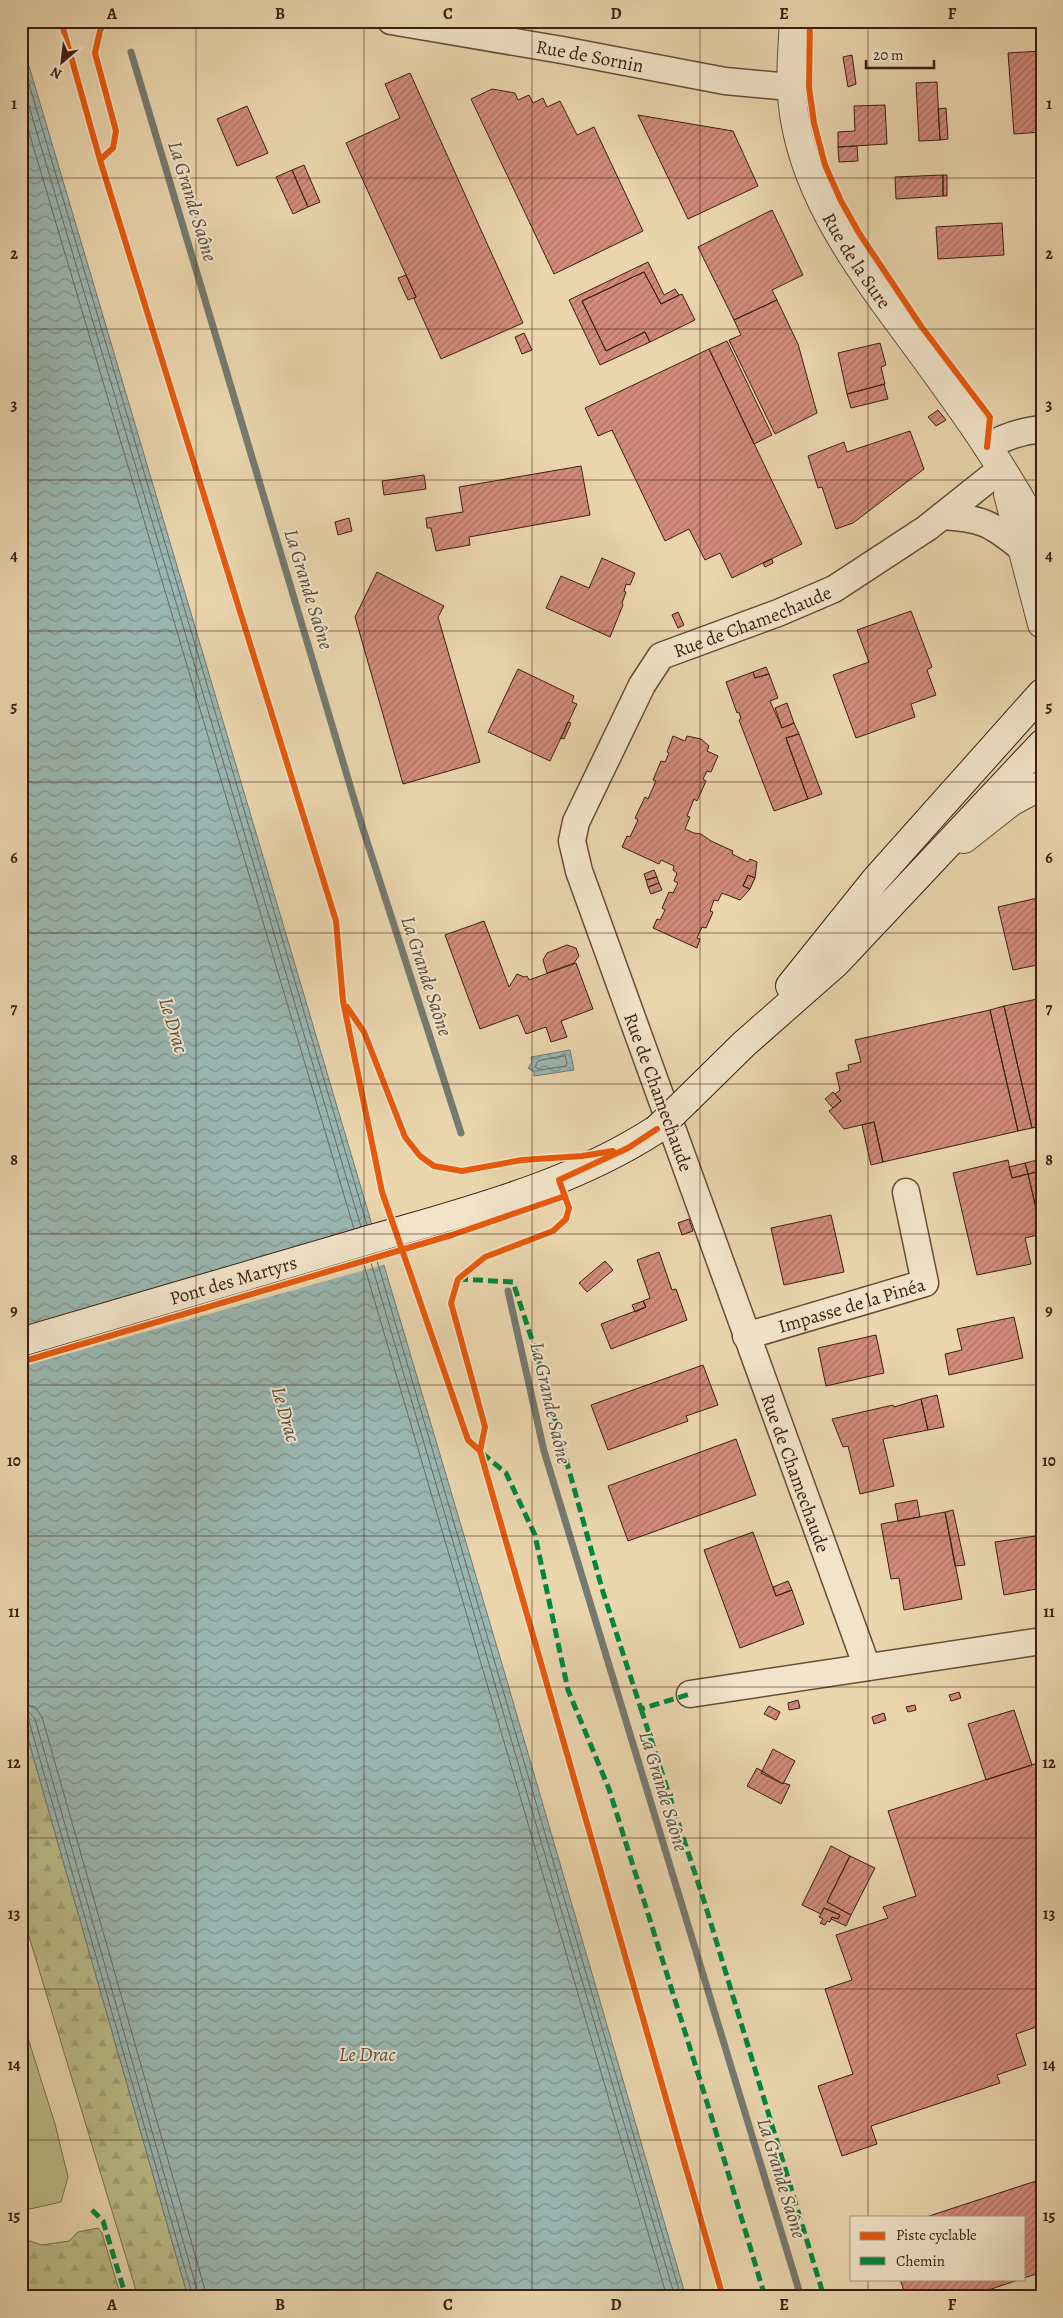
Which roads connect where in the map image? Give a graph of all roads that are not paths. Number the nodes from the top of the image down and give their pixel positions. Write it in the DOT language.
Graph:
graph roads {
  1 [pos="391,21"];
  2 [pos="794,21"];
  3 [pos="492,30"];
  4 [pos="790,87"];
  5 [pos="1042,429"];
  6 [pos="994,458"];
  7 [pos="942,516"];
  8 [pos="1036,538"];
  9 [pos="1042,624"];
  10 [pos="1042,694"];
  11 [pos="1042,744"];
  12 [pos="1042,785"];
  13 [pos="920,874"];
  14 [pos="744,1044"];
  15 [pos="906,1192"];
  16 [pos="746,1336"];
  17 [pos="21,1342"];
  18 [pos="1042,1642"];
  19 [pos="867,1667"];
  20 [pos="690,1694"];
  1 -- 3 [label="street, Rue de Sornin"];
  2 -- 4 [label="main road, Rue de la Sure"];
  3 -- 4 [label="street, Rue de Sornin"];
  4 -- 6 [label="main road, Rue de la Sure"];
  5 -- 6 [label="street, Rue de Chamechaude"];
  6 -- 7 [label="street, Rue de Chamechaude"];
  6 -- 8 [label="main road, Rue de la Sure"];
  7 -- 8 [label="street"];
  7 -- 16 [label="street, Rue de Chamechaude"];
  8 -- 9 [label="main road, Rue de la Sure"];
  10 -- 14 [label="main road"];
  11 -- 13 [label="main road"];
  12 -- 13 [label="main road"];
  13 -- 14 [label="main road"];
  14 -- 17 [label="main road, Pont des Martyrs, bridge"];
  15 -- 16 [label="street, Impasse de la Pinéa"];
  16 -- 19 [label="street, Rue de Chamechaude"];
  18 -- 19 [label="street"];
  19 -- 20 [label="street"];
}
